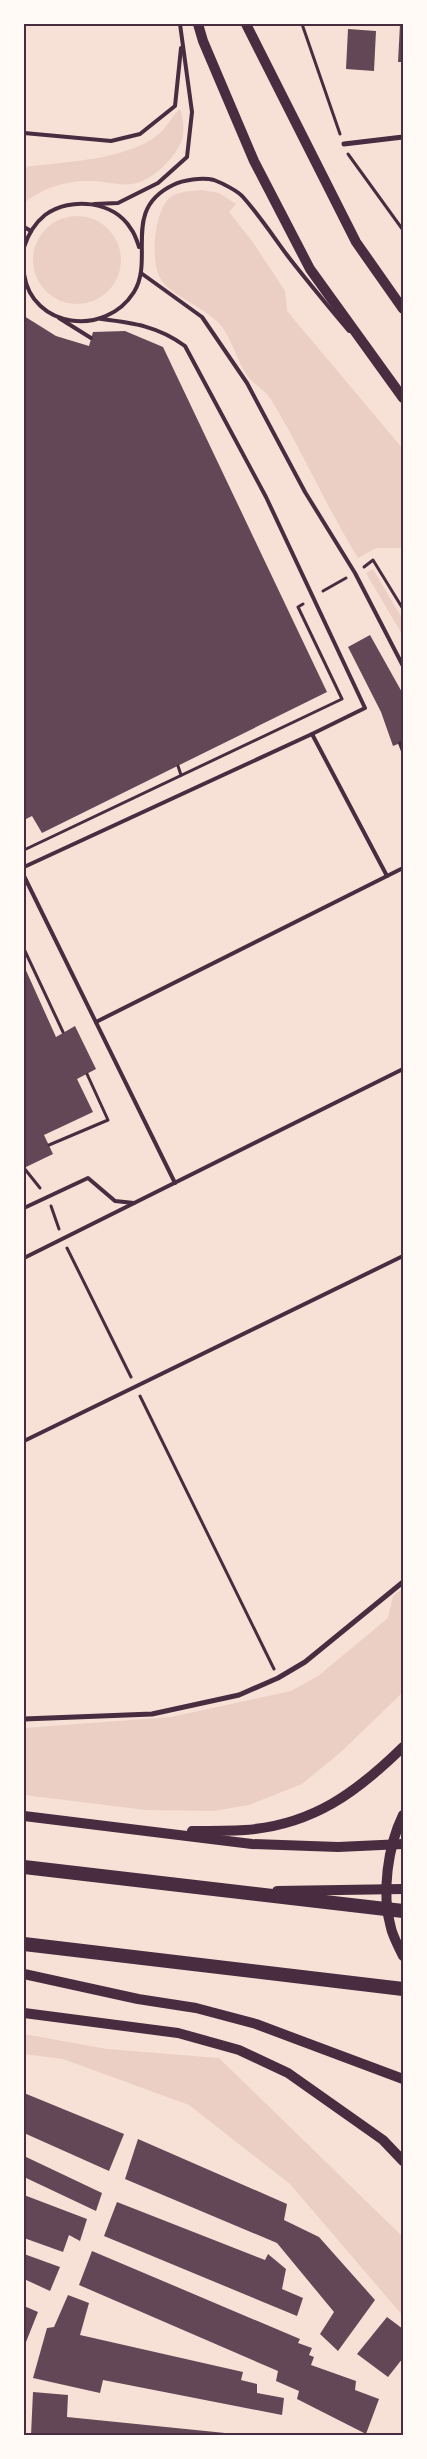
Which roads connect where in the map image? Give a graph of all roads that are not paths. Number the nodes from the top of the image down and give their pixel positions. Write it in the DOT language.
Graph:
graph roads {
  1 [pos="180,24"];
  2 [pos="198,24"];
  3 [pos="246,24"];
  4 [pos="181,40"];
  5 [pos="24,134"];
  6 [pos="403,137"];
  7 [pos="344,144"];
  8 [pos="94,204"];
  9 [pos="24,227"];
  10 [pos="31,231"];
  11 [pos="24,247"];
  12 [pos="140,249"];
  13 [pos="141,273"];
  14 [pos="24,274"];
  15 [pos="403,309"];
  16 [pos="55,316"];
  17 [pos="101,319"];
  18 [pos="91,338"];
  19 [pos="382,371"];
  20 [pos="403,398"];
  21 [pos="403,666"];
  22 [pos="312,734"];
  23 [pos="400,743"];
  24 [pos="403,751"];
  25 [pos="24,867"];
  26 [pos="403,868"];
  27 [pos="24,876"];
  28 [pos="387,876"];
  29 [pos="96,1022"];
  30 [pos="403,1069"];
  31 [pos="175,1183"];
  32 [pos="134,1203"];
  33 [pos="24,1208"];
  34 [pos="403,1256"];
  35 [pos="24,1258"];
  36 [pos="24,1440"];
  37 [pos="403,1582"];
  38 [pos="24,1719"];
  39 [pos="403,1747"];
  40 [pos="403,1814"];
  41 [pos="24,1816"];
  42 [pos="154,1831"];
  43 [pos="403,1844"];
  44 [pos="24,1867"];
  45 [pos="403,1889"];
  46 [pos="234,1892"];
  47 [pos="403,1911"];
  48 [pos="24,1944"];
  49 [pos="403,1956"];
  50 [pos="24,1974"];
  51 [pos="403,1989"];
  52 [pos="24,2013"];
  53 [pos="403,2079"];
  54 [pos="403,2161"];
  1 -- 4 [label="lane"];
  2 -- 19 [label="main road"];
  3 -- 15 [label="main road"];
  4 -- 5 [label="lane"];
  4 -- 8 [label="lane"];
  6 -- 7 [label="street"];
  8 -- 10 [label="lane"];
  8 -- 12 [label="lane"];
  9 -- 10 [label="lane"];
  10 -- 11 [label="lane"];
  12 -- 13 [label="lane"];
  12 -- 19 [label="lane"];
  13 -- 17 [label="lane"];
  13 -- 21 [label="lane"];
  14 -- 16 [label="lane"];
  16 -- 17 [label="lane"];
  16 -- 18 [label="lane"];
  17 -- 22 [label="lane"];
  19 -- 20 [label="main road"];
  22 -- 25 [label="lane"];
  22 -- 28 [label="lane"];
  23 -- 24 [label="lane"];
  26 -- 28 [label="lane"];
  27 -- 29 [label="lane"];
  28 -- 29 [label="lane"];
  29 -- 31 [label="lane"];
  30 -- 31 [label="lane"];
  31 -- 32 [label="lane"];
  32 -- 33 [label="lane"];
  32 -- 35 [label="lane"];
  34 -- 36 [label="lane"];
  37 -- 38 [label="street"];
  39 -- 42 [label="main road"];
  40 -- 49 [label="main road"];
  41 -- 42 [label="main road"];
  42 -- 43 [label="main road"];
  44 -- 46 [label="highway"];
  45 -- 46 [label="main road"];
  46 -- 47 [label="highway"];
  48 -- 51 [label="highway"];
  50 -- 53 [label="main road"];
  52 -- 54 [label="main road"];
}
